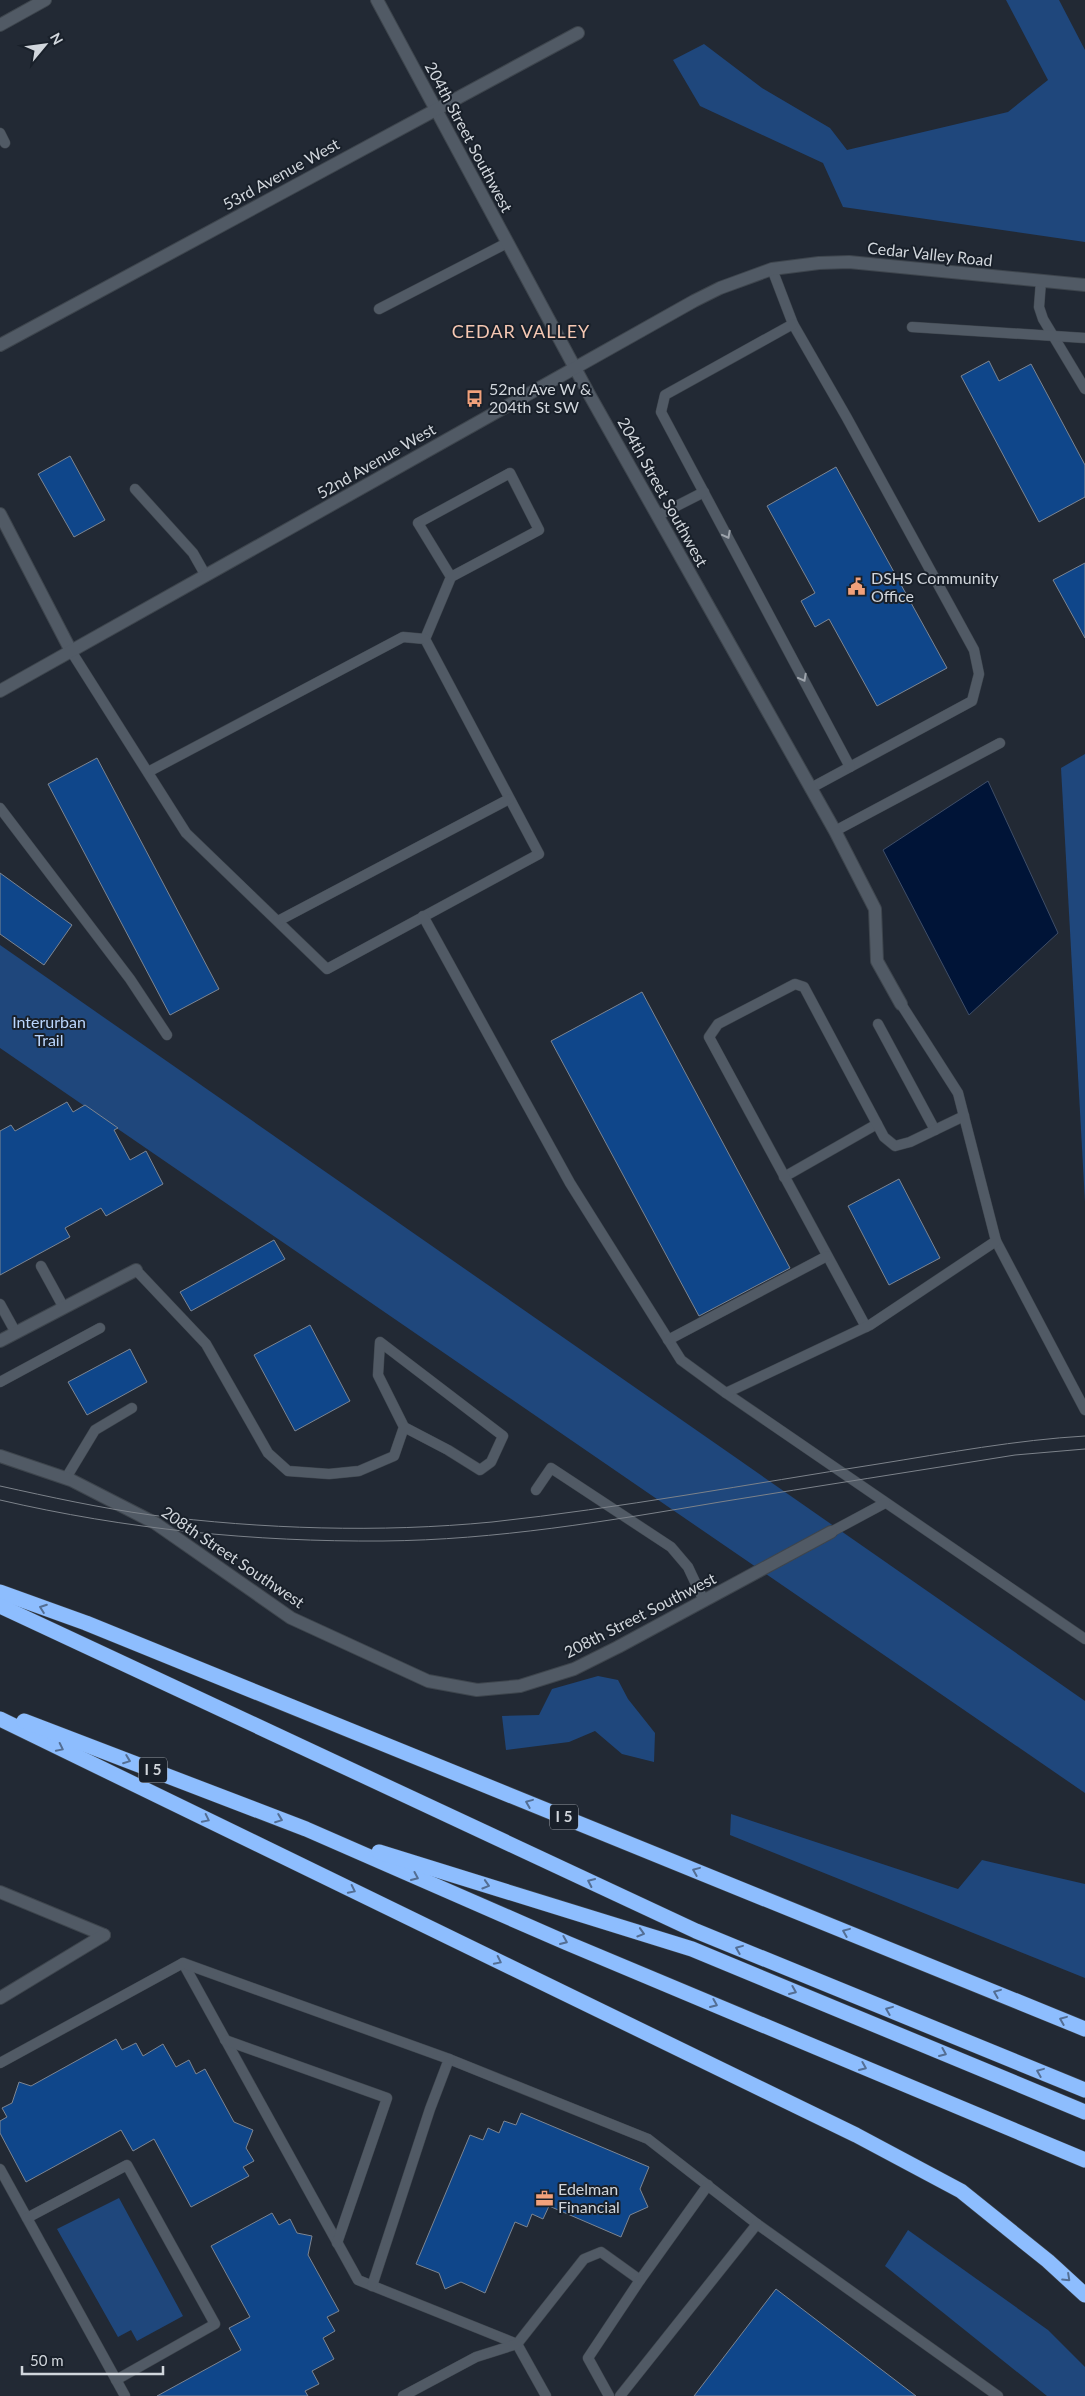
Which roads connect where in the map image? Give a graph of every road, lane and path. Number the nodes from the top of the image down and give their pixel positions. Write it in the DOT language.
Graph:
graph roads {
  1 [pos="45,0"];
  2 [pos="377,0"];
  3 [pos="0,25"];
  4 [pos="578,33"];
  5 [pos="435,108"];
  6 [pos="0,133"];
  7 [pos="6,143"];
  8 [pos="507,242"];
  9 [pos="772,269"];
  10 [pos="1041,281"];
  11 [pos="1085,285"];
  12 [pos="379,309"];
  13 [pos="793,324"];
  14 [pos="912,327"];
  15 [pos="1052,334"];
  16 [pos="1085,338"];
  17 [pos="0,345"];
  18 [pos="574,367"];
  19 [pos="1085,389"];
  20 [pos="135,489"];
  21 [pos="704,492"];
  22 [pos="0,514"];
  23 [pos="657,516"];
  24 [pos="206,576"];
  25 [pos="451,577"];
  26 [pos="425,639"];
  27 [pos="71,650"];
  28 [pos="0,690"];
  29 [pos="1000,743"];
  30 [pos="850,767"];
  31 [pos="148,772"];
  32 [pos="811,788"];
  33 [pos="509,798"];
  34 [pos="0,808"];
  35 [pos="835,831"];
  36 [pos="424,916"];
  37 [pos="278,921"];
  38 [pos="902,1004"];
  39 [pos="878,1024"];
  40 [pos="167,1035"];
  41 [pos="964,1116"];
  42 [pos="877,1124"];
  43 [pos="935,1130"];
  44 [pos="784,1177"];
  45 [pos="996,1241"];
  46 [pos="828,1256"];
  47 [pos="41,1266"];
  48 [pos="136,1270"];
  49 [pos="0,1304"];
  50 [pos="64,1308"];
  51 [pos="866,1327"];
  52 [pos="100,1328"];
  53 [pos="16,1333"];
  54 [pos="668,1340"];
  55 [pos="0,1341"];
  56 [pos="0,1382"];
  57 [pos="726,1393"];
  58 [pos="132,1408"];
  59 [pos="1085,1410"];
  60 [pos="404,1427"];
  61 [pos="0,1456"];
  62 [pos="66,1478"];
  63 [pos="536,1490"];
  64 [pos="885,1503"];
  65 [pos="831,1532"];
  66 [pos="0,1592"];
  67 [pos="704,1601"];
  68 [pos="0,1606"];
  69 [pos="1085,1639"];
  70 [pos="0,1712"];
  71 [pos="0,1719"];
  72 [pos="306,1829"];
  73 [pos="0,1892"];
  74 [pos="183,1963"];
  75 [pos="0,1998"];
  76 [pos="1085,2029"];
  77 [pos="225,2040"];
  78 [pos="449,2059"];
  79 [pos="0,2063"];
  80 [pos="1085,2090"];
  81 [pos="1085,2112"];
  82 [pos="1085,2160"];
  83 [pos="0,2169"];
  84 [pos="708,2185"];
  85 [pos="27,2218"];
  86 [pos="757,2224"];
  87 [pos="337,2243"];
  88 [pos="640,2280"];
  89 [pos="372,2286"];
  90 [pos="1085,2295"];
  91 [pos="516,2344"];
  92 [pos="116,2380"];
  93 [pos="407,2395"];
  94 [pos="125,2396"];
  95 [pos="546,2396"];
  96 [pos="609,2396"];
  97 [pos="621,2396"];
  98 [pos="998,2396"];
  1 -- 3 [label="street"];
  2 -- 5 [label="street, 204th Street Southwest"];
  4 -- 5 [label="street, 53rd Avenue West"];
  5 -- 8 [label="street, 204th Street Southwest"];
  5 -- 17 [label="street, 53rd Avenue West"];
  6 -- 7 [label="lane"];
  8 -- 12 [label="lane"];
  8 -- 18 [label="street, 204th Street Southwest"];
  9 -- 10 [label="street, Cedar Valley Road"];
  9 -- 13 [label="lane"];
  9 -- 18 [label="street, 52nd Avenue West"];
  10 -- 11 [label="street, Cedar Valley Road"];
  10 -- 15 [label="lane"];
  13 -- 21 [label="lane"];
  13 -- 30 [label="lane"];
  14 -- 15 [label="lane"];
  15 -- 16 [label="lane"];
  15 -- 19 [label="lane"];
  18 -- 23 [label="street, 204th Street Southwest"];
  18 -- 24 [label="street, 52nd Avenue West"];
  20 -- 24 [label="lane"];
  21 -- 23 [label="lane"];
  21 -- 30 [label="lane, one-way"];
  22 -- 27 [label="street"];
  23 -- 32 [label="street, 204th Street Southwest"];
  24 -- 27 [label="street, 52nd Avenue West"];
  25 -- 25 [label="lane"];
  25 -- 26 [label="lane"];
  26 -- 31 [label="lane"];
  26 -- 33 [label="lane"];
  27 -- 28 [label="street, 52nd Avenue West"];
  27 -- 31 [label="lane"];
  29 -- 35 [label="lane"];
  30 -- 32 [label="lane"];
  31 -- 37 [label="lane"];
  32 -- 35 [label="street, 204th Street Southwest"];
  33 -- 36 [label="lane"];
  33 -- 37 [label="lane"];
  34 -- 40 [label="lane"];
  35 -- 38 [label="street, 204th Street Southwest"];
  36 -- 37 [label="lane"];
  36 -- 54 [label="lane"];
  38 -- 41 [label="lane"];
  39 -- 43 [label="lane"];
  41 -- 43 [label="lane"];
  41 -- 45 [label="lane"];
  42 -- 43 [label="lane"];
  42 -- 44 [label="lane"];
  42 -- 44 [label="lane"];
  44 -- 46 [label="lane"];
  45 -- 51 [label="lane"];
  45 -- 59 [label="lane"];
  46 -- 51 [label="lane"];
  46 -- 54 [label="lane"];
  47 -- 50 [label="lane"];
  48 -- 50 [label="street"];
  48 -- 60 [label="lane"];
  49 -- 53 [label="lane"];
  50 -- 53 [label="street"];
  51 -- 57 [label="lane"];
  52 -- 56 [label="lane"];
  53 -- 55 [label="street"];
  54 -- 57 [label="lane"];
  57 -- 64 [label="lane"];
  58 -- 62 [label="lane"];
  60 -- 60 [label="lane"];
  61 -- 62 [label="street, 208th Street Southwest"];
  62 -- 67 [label="street, 208th Street Southwest"];
  63 -- 67 [label="lane"];
  64 -- 65 [label="lane"];
  64 -- 69 [label="lane"];
  65 -- 67 [label="street, 208th Street Southwest"];
  76 -- 66 [label="highway, I 5, one-way"];
  80 -- 68 [label="highway, one-way"];
  70 -- 72 [label="highway, I 5, one-way"];
  71 -- 90 [label="highway, one-way"];
  72 -- 81 [label="highway, one-way"];
  72 -- 82 [label="highway, I 5, one-way"];
  73 -- 75 [label="street"];
  74 -- 77 [label="lane"];
  74 -- 78 [label="lane"];
  74 -- 79 [label="lane"];
  77 -- 87 [label="lane"];
  77 -- 87 [label="lane"];
  78 -- 84 [label="lane"];
  78 -- 89 [label="lane"];
  83 -- 85 [label="lane"];
  84 -- 86 [label="lane"];
  84 -- 88 [label="lane"];
  85 -- 92 [label="lane"];
  85 -- 92 [label="lane"];
  86 -- 97 [label="lane"];
  86 -- 98 [label="lane"];
  87 -- 89 [label="lane"];
  88 -- 91 [label="lane"];
  88 -- 96 [label="lane"];
  89 -- 91 [label="lane"];
  91 -- 93 [label="lane"];
  91 -- 95 [label="lane"];
  92 -- 94 [label="lane"];
}
